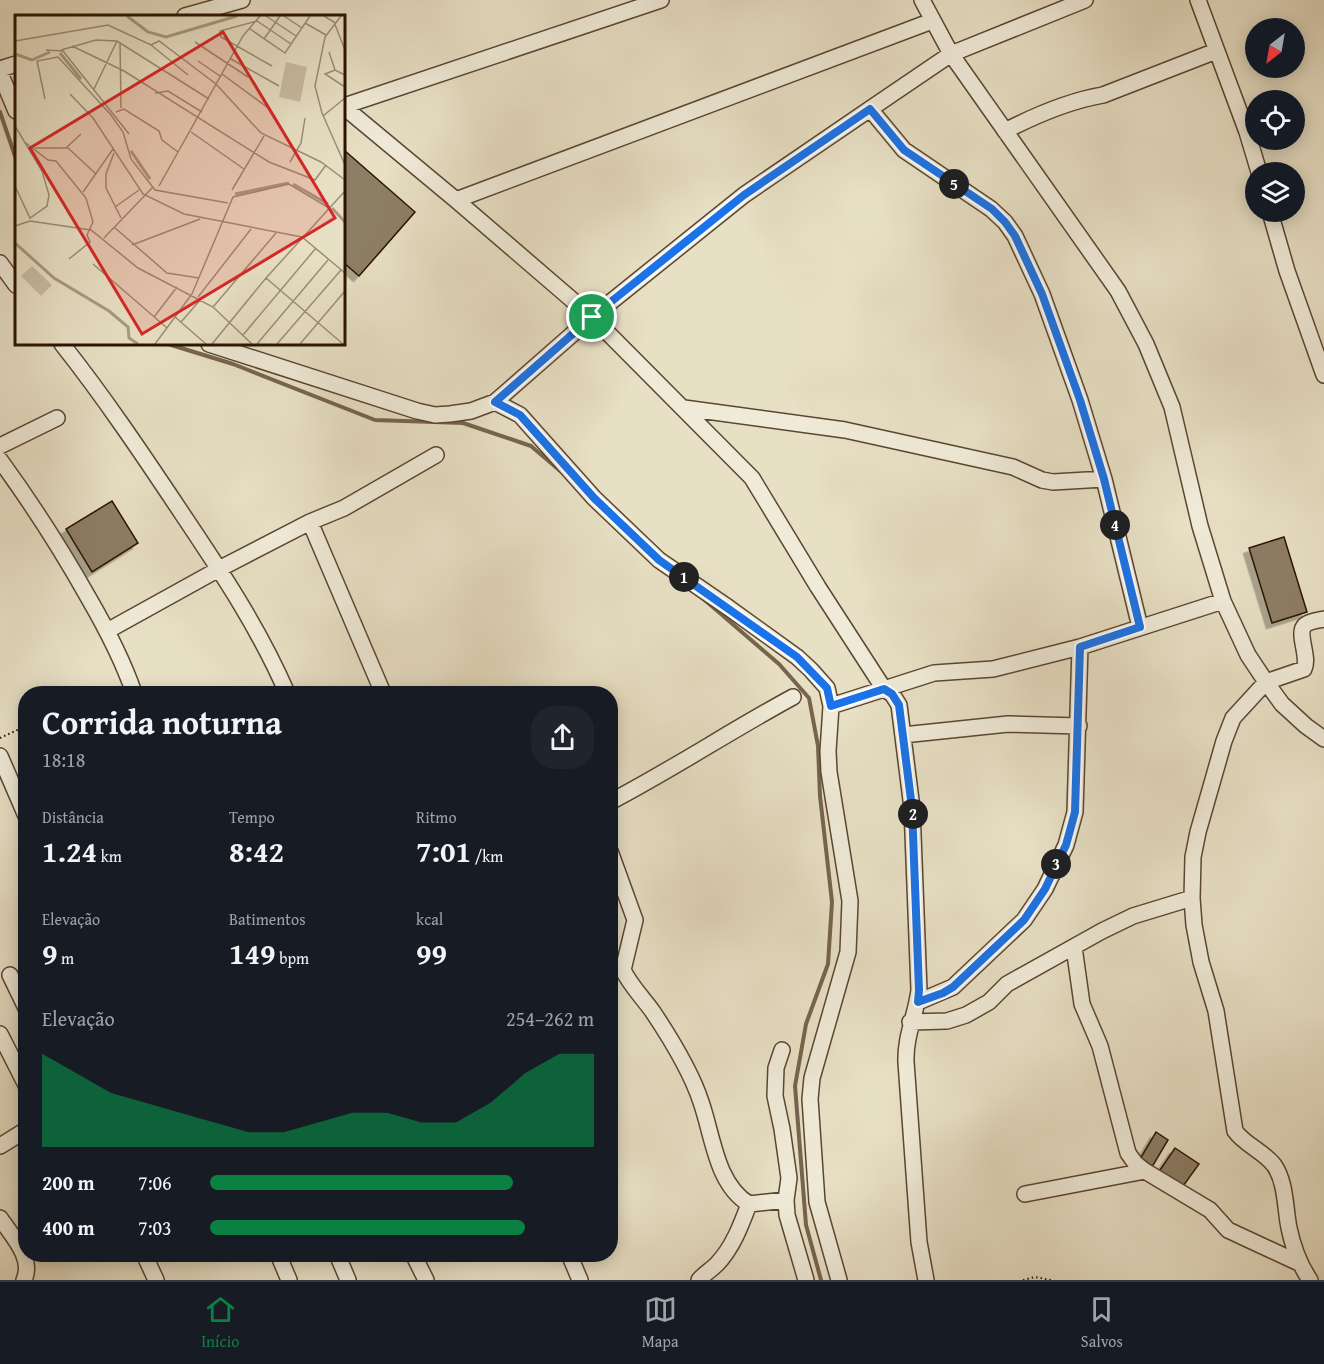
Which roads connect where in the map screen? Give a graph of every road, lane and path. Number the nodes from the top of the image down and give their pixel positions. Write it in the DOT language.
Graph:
graph roads {
  1 [pos="242,0"];
  2 [pos="661,0"];
  3 [pos="923,0"];
  4 [pos="1085,0"];
  5 [pos="1198,0"];
  6 [pos="221,3"];
  7 [pos="188,15"];
  8 [pos="234,15"];
  9 [pos="932,21"];
  10 [pos="1216,51"];
  11 [pos="951,54"];
  12 [pos="15,64"];
  13 [pos="0,71"];
  14 [pos="345,107"];
  15 [pos="15,108"];
  16 [pos="345,108"];
  17 [pos="870,109"];
  18 [pos="1005,131"];
  19 [pos="1256,162"];
  20 [pos="456,200"];
  21 [pos="1273,222"];
  22 [pos="0,263"];
  23 [pos="15,284"];
  24 [pos="592,317"];
  25 [pos="63,345"];
  26 [pos="212,345"];
  27 [pos="1324,375"];
  28 [pos="495,402"];
  29 [pos="684,408"];
  30 [pos="57,418"];
  31 [pos="0,446"];
  32 [pos="436,455"];
  33 [pos="0,460"];
  34 [pos="1104,479"];
  35 [pos="310,522"];
  36 [pos="219,569"];
  37 [pos="1223,601"];
  38 [pos="1324,618"];
  39 [pos="1140,627"];
  40 [pos="107,631"];
  41 [pos="1080,647"];
  42 [pos="1266,682"];
  43 [pos="131,686"];
  44 [pos="284,686"];
  45 [pos="380,686"];
  46 [pos="884,689"];
  47 [pos="793,697"];
  48 [pos="831,706"];
  49 [pos="1078,726"];
  50 [pos="18,730"];
  51 [pos="903,735"];
  52 [pos="0,738"];
  53 [pos="1324,739"];
  54 [pos="0,756"];
  55 [pos="18,798"];
  56 [pos="618,798"];
  57 [pos="618,872"];
  58 [pos="1192,898"];
  59 [pos="1074,948"];
  60 [pos="10,975"];
  61 [pos="18,992"];
  62 [pos="918,1002"];
  63 [pos="910,1022"];
  64 [pos="0,1034"];
  65 [pos="782,1050"];
  66 [pos="18,1069"];
  67 [pos="18,1135"];
  68 [pos="0,1146"];
  69 [pos="1145,1171"];
  70 [pos="1025,1194"];
  71 [pos="786,1200"];
  72 [pos="749,1204"];
  73 [pos="0,1218"];
  74 [pos="18,1246"];
  75 [pos="27,1262"];
  76 [pos="148,1262"];
  77 [pos="281,1262"];
  78 [pos="340,1262"];
  79 [pos="417,1262"];
  80 [pos="572,1262"];
  81 [pos="1299,1263"];
  82 [pos="24,1280"];
  83 [pos="156,1280"];
  84 [pos="289,1280"];
  85 [pos="348,1280"];
  86 [pos="426,1280"];
  87 [pos="580,1280"];
  88 [pos="699,1280"];
  89 [pos="806,1280"];
  90 [pos="839,1280"];
  91 [pos="926,1280"];
  92 [pos="1023,1280"];
  93 [pos="1051,1280"];
  94 [pos="1310,1280"];
  1 -- 6 [label="street"];
  2 -- 14 [label="street"];
  3 -- 9 [label="street"];
  4 -- 11 [label="street"];
  5 -- 10 [label="street"];
  6 -- 7 [label="street"];
  6 -- 8 [label="street"];
  9 -- 11 [label="street"];
  9 -- 20 [label="street"];
  10 -- 18 [label="street"];
  10 -- 19 [label="street"];
  11 -- 17 [label="street"];
  11 -- 18 [label="street"];
  12 -- 13 [label="street"];
  13 -- 15 [label="street"];
  16 -- 20 [label="street"];
  17 -- 24 [label="street"];
  17 -- 34 [label="street"];
  18 -- 37 [label="street"];
  20 -- 24 [label="street"];
  21 -- 27 [label="street"];
  22 -- 23 [label="street"];
  24 -- 28 [label="street"];
  24 -- 29 [label="street"];
  25 -- 36 [label="street"];
  26 -- 28 [label="street"];
  28 -- 48 [label="street"];
  29 -- 34 [label="street"];
  29 -- 46 [label="street"];
  30 -- 31 [label="street"];
  32 -- 35 [label="street"];
  33 -- 40 [label="street"];
  34 -- 39 [label="street"];
  35 -- 36 [label="street"];
  35 -- 45 [label="street"];
  36 -- 40 [label="street"];
  36 -- 44 [label="street"];
  37 -- 39 [label="street"];
  37 -- 42 [label="street"];
  38 -- 42 [label="street"];
  39 -- 41 [label="street"];
  40 -- 43 [label="street"];
  41 -- 46 [label="street"];
  41 -- 49 [label="street"];
  42 -- 53 [label="street"];
  42 -- 58 [label="street"];
  46 -- 48 [label="street"];
  46 -- 51 [label="street"];
  47 -- 56 [label="street"];
  48 -- 90 [label="street"];
  49 -- 51 [label="street"];
  49 -- 62 [label="street"];
  50 -- 52 [label="path"];
  51 -- 62 [label="street"];
  54 -- 55 [label="street"];
  57 -- 72 [label="street"];
  58 -- 59 [label="street"];
  58 -- 81 [label="street"];
  59 -- 63 [label="street"];
  59 -- 69 [label="street"];
  60 -- 61 [label="street"];
  62 -- 63 [label="street"];
  63 -- 91 [label="street"];
  64 -- 66 [label="street"];
  65 -- 71 [label="street"];
  67 -- 68 [label="street"];
  69 -- 70 [label="street"];
  69 -- 81 [label="street"];
  71 -- 72 [label="street"];
  71 -- 89 [label="street"];
  72 -- 88 [label="street"];
  73 -- 74 [label="street"];
  75 -- 82 [label="street"];
  76 -- 83 [label="street"];
  77 -- 84 [label="street"];
  78 -- 85 [label="street"];
  79 -- 86 [label="street"];
  80 -- 87 [label="street"];
  81 -- 94 [label="street"];
  92 -- 93 [label="path"];
}
